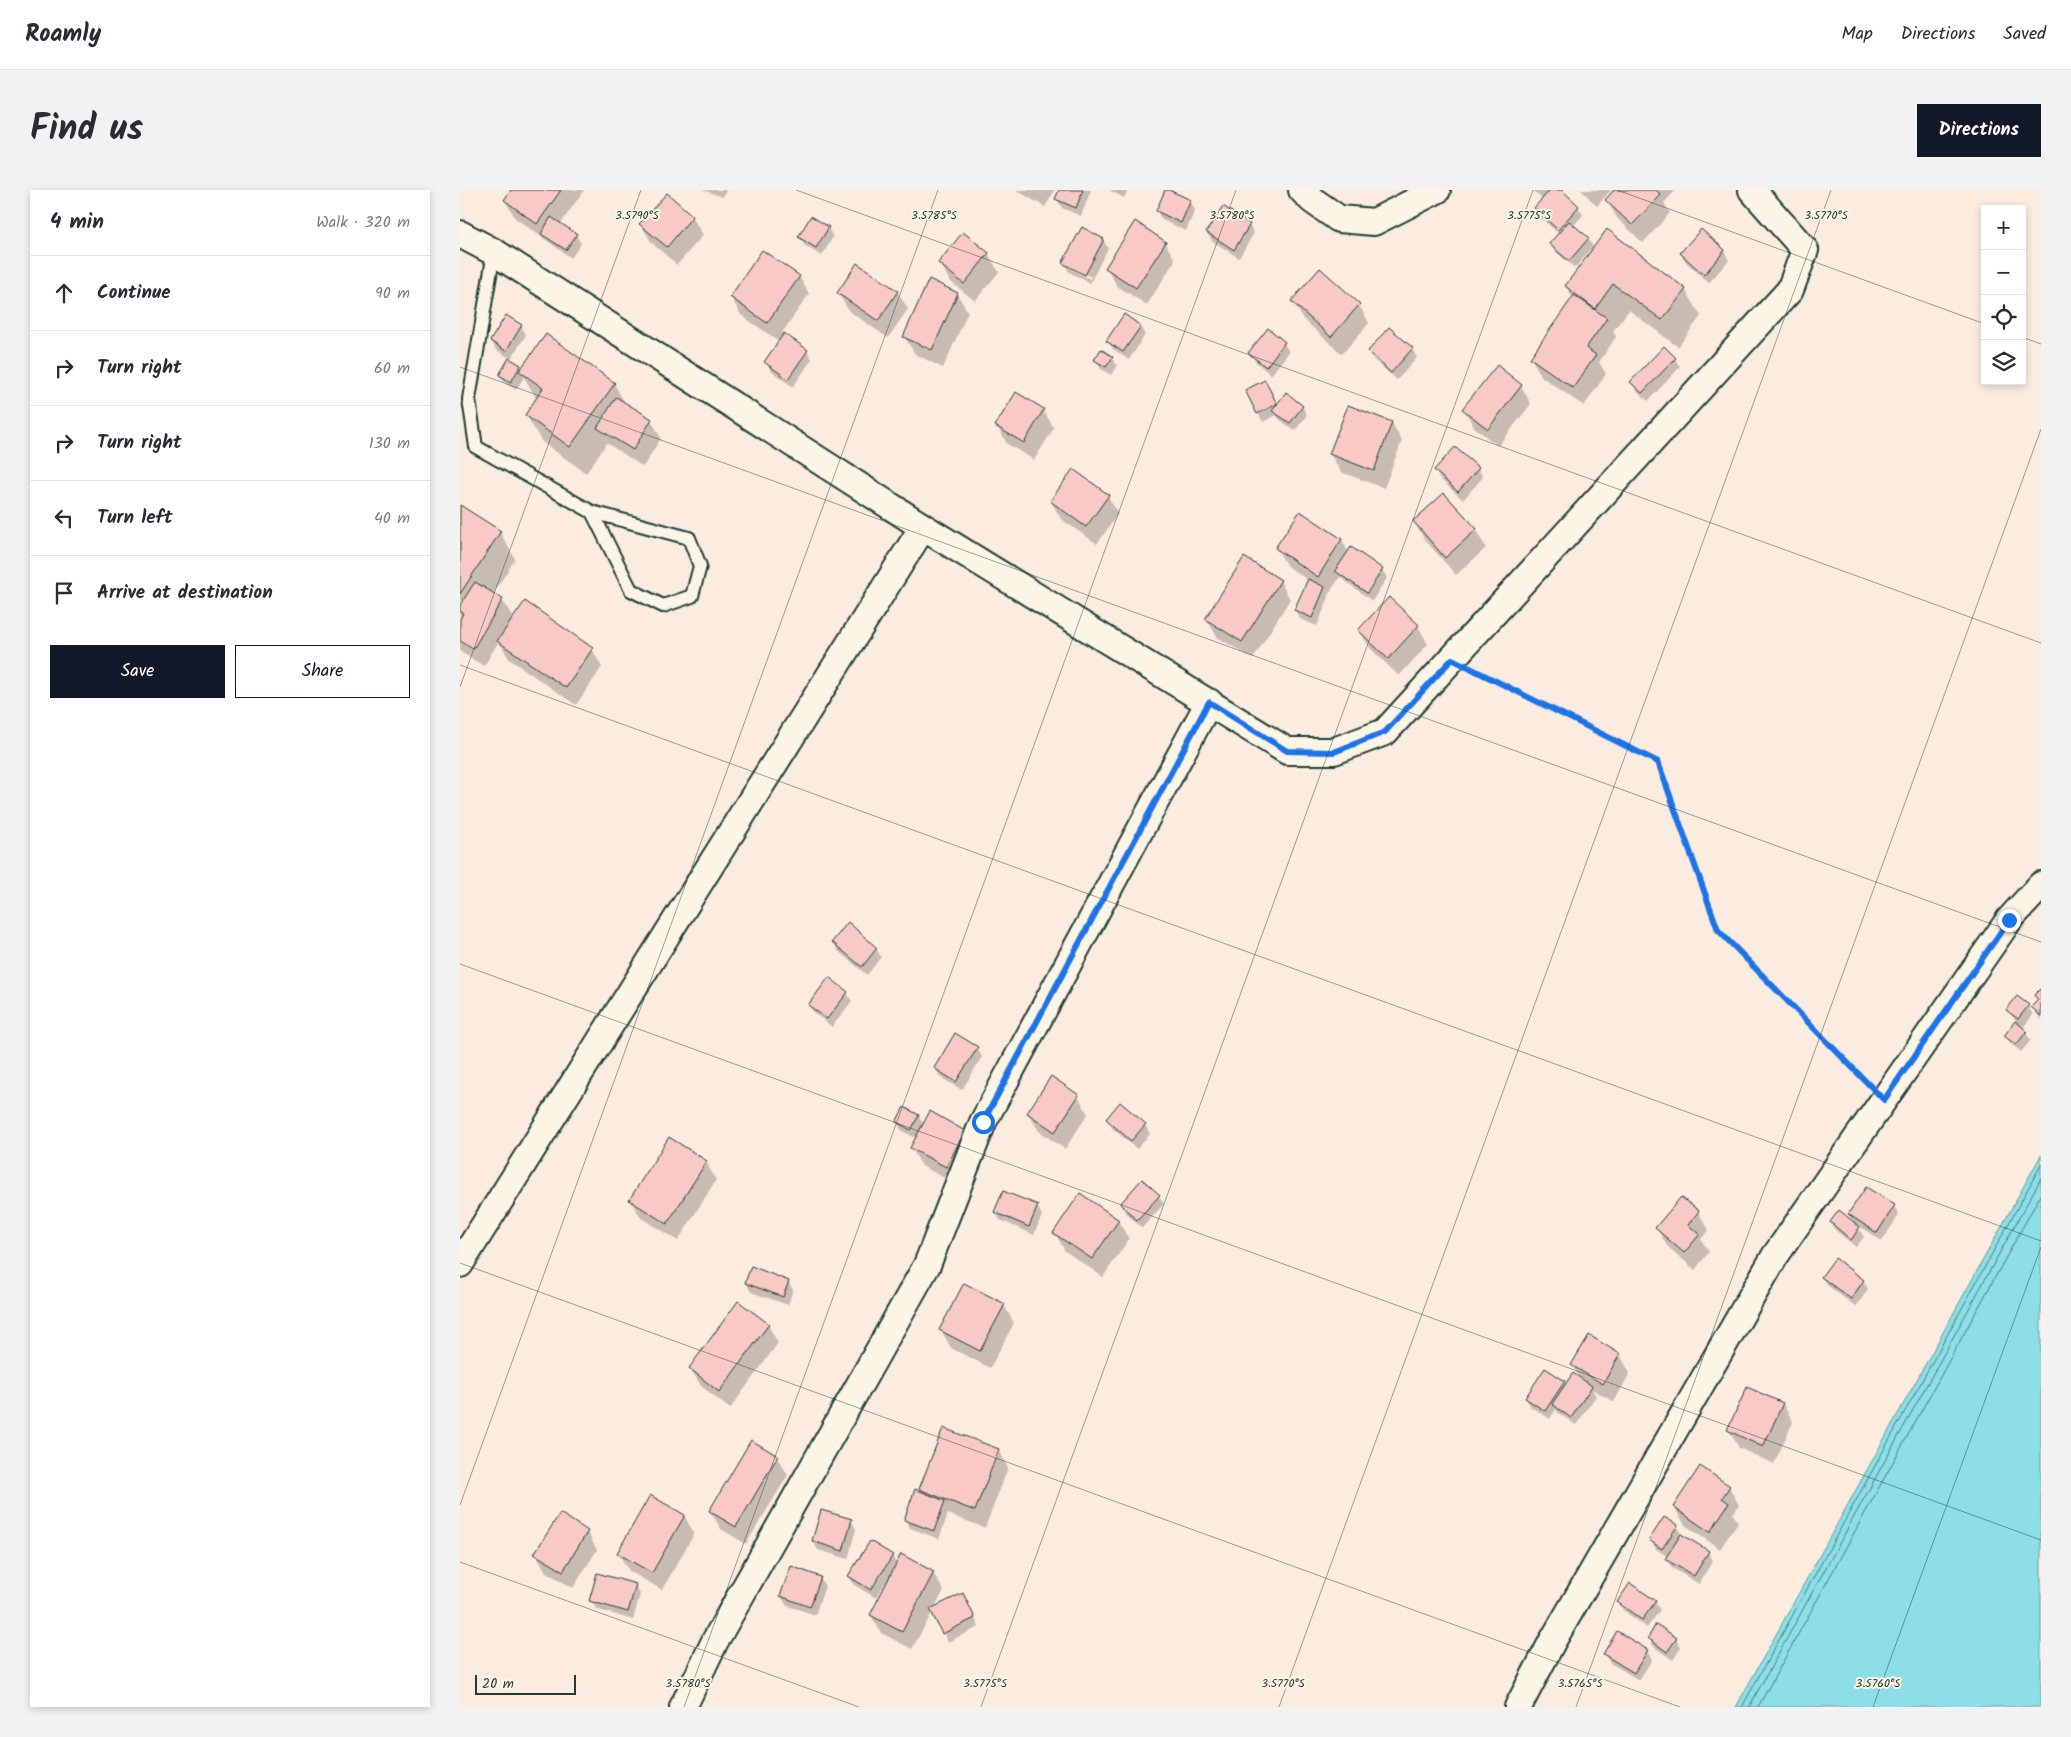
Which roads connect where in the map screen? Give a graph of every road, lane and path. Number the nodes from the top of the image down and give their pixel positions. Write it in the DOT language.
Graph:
graph roads {
  1 [pos="1302,190"];
  2 [pos="1436,190"];
  3 [pos="1752,190"];
  4 [pos="460,234"];
  5 [pos="494,252"];
  6 [pos="592,512"];
  7 [pos="923,527"];
  8 [pos="1452,659"];
  9 [pos="1209,702"];
  10 [pos="2041,885"];
  11 [pos="1884,1100"];
  12 [pos="460,1264"];
  13 [pos="683,1707"];
  14 [pos="1518,1707"];
  1 -- 2 [label="street"];
  3 -- 8 [label="street"];
  4 -- 5 [label="street"];
  5 -- 6 [label="lane"];
  5 -- 7 [label="street"];
  6 -- 6 [label="lane"];
  7 -- 9 [label="street"];
  7 -- 12 [label="street"];
  8 -- 9 [label="street"];
  8 -- 11 [label="path"];
  9 -- 13 [label="street"];
  10 -- 11 [label="street"];
  11 -- 14 [label="street"];
}
